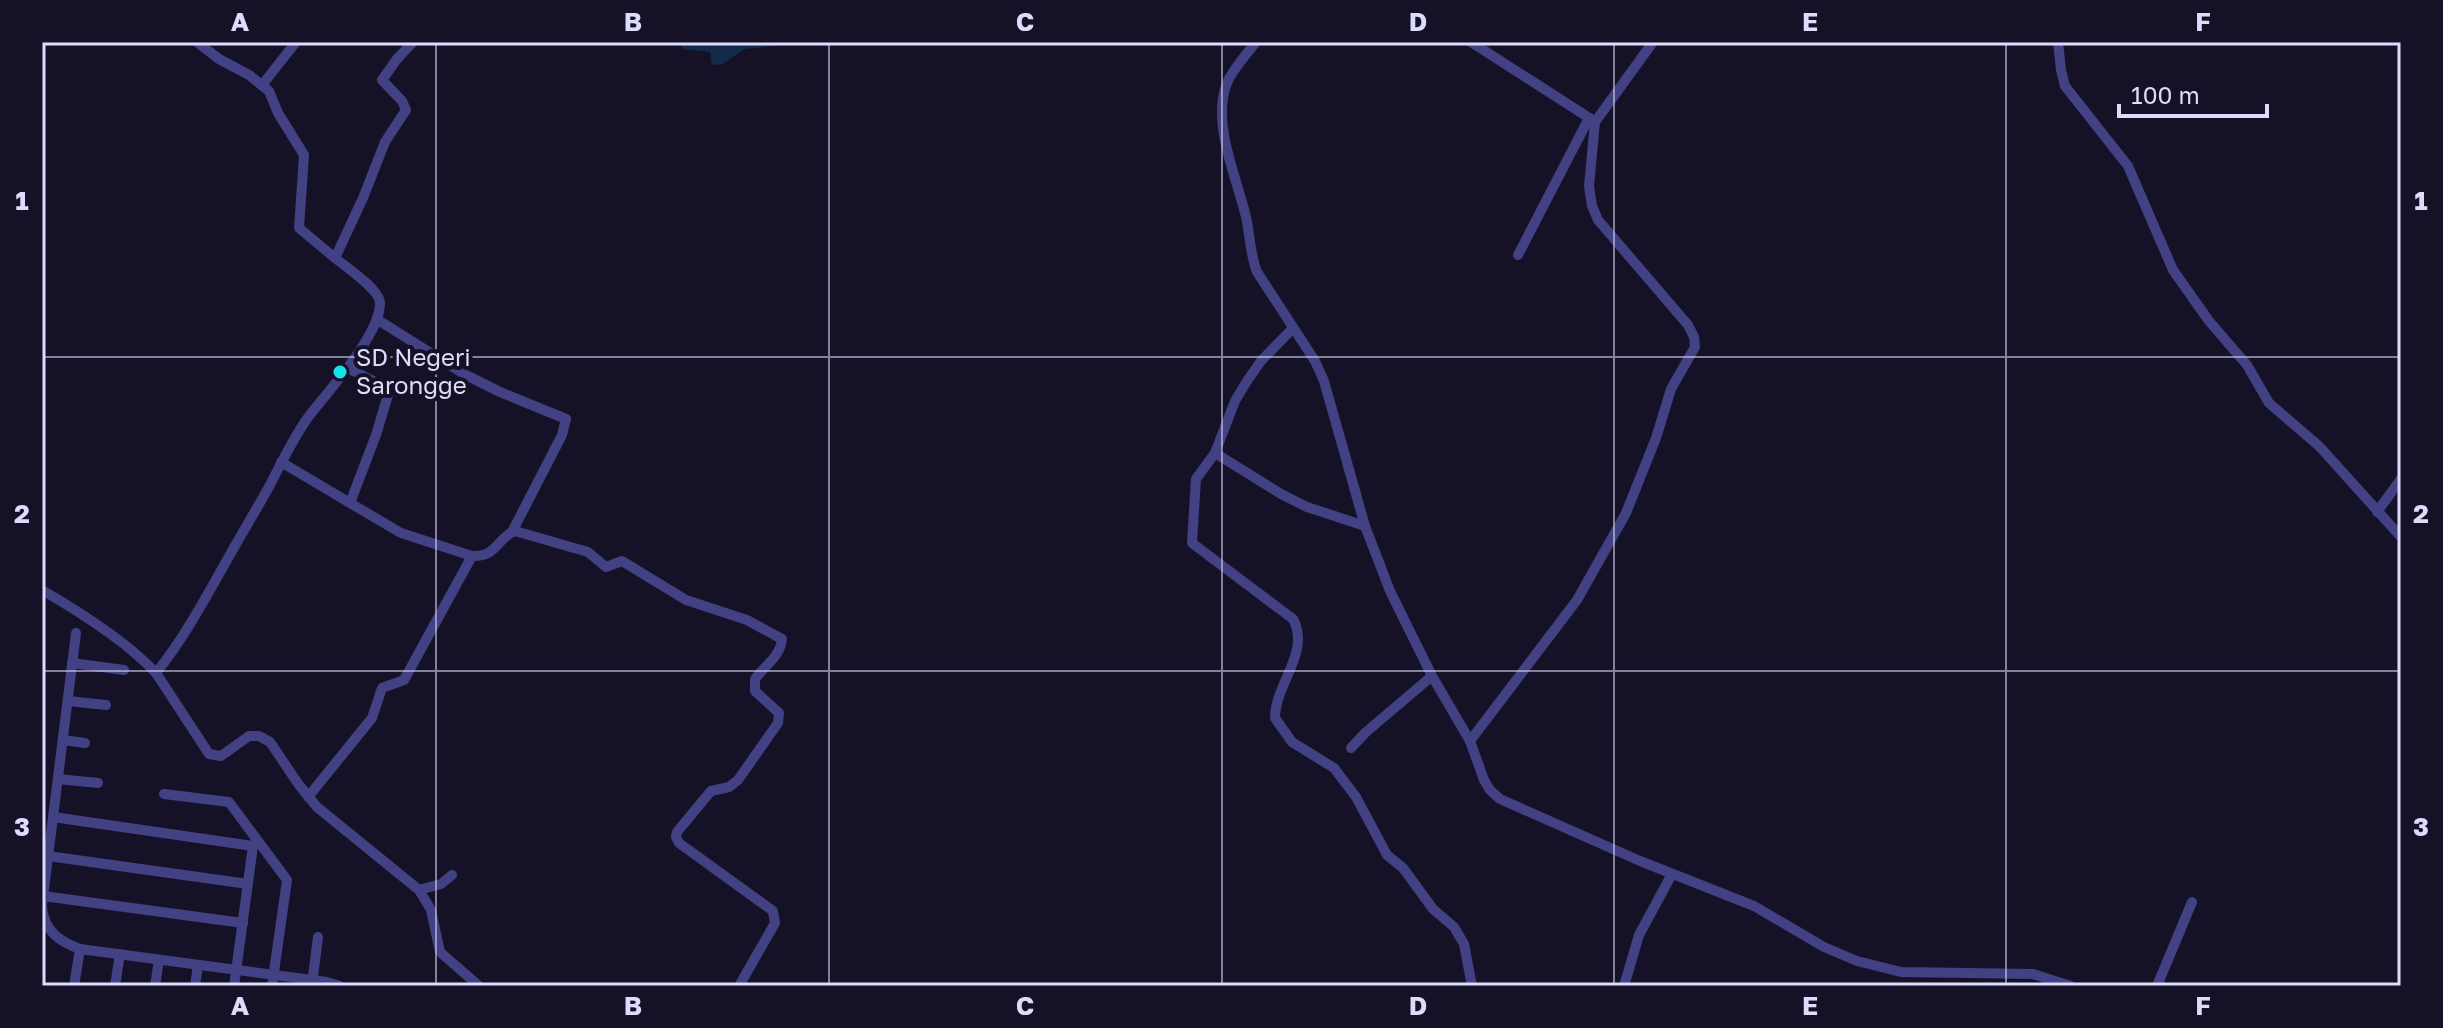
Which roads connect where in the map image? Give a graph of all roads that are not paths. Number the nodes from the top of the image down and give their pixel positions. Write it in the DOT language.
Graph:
graph roads {
  1 [pos="197,42"];
  2 [pos="296,42"];
  3 [pos="413,42"];
  4 [pos="1256,42"];
  5 [pos="1471,42"];
  6 [pos="1653,42"];
  7 [pos="2058,42"];
  8 [pos="262,85"];
  9 [pos="1592,120"];
  10 [pos="1518,255"];
  11 [pos="335,258"];
  12 [pos="378,320"];
  13 [pos="1293,328"];
  14 [pos="347,368"];
  15 [pos="1215,453"];
  16 [pos="281,462"];
  17 [pos="2401,479"];
  18 [pos="350,503"];
  19 [pos="2377,512"];
  20 [pos="1365,526"];
  21 [pos="512,532"];
  22 [pos="2401,537"];
  23 [pos="472,556"];
  24 [pos="42,590"];
  25 [pos="76,633"];
  26 [pos="72,663"];
  27 [pos="124,670"];
  28 [pos="156,673"];
  29 [pos="1432,676"];
  30 [pos="68,701"];
  31 [pos="106,705"];
  32 [pos="63,740"];
  33 [pos="1470,741"];
  34 [pos="85,743"];
  35 [pos="1351,748"];
  36 [pos="58,779"];
  37 [pos="98,783"];
  38 [pos="164,794"];
  39 [pos="308,797"];
  40 [pos="53,817"];
  41 [pos="48,856"];
  42 [pos="1672,874"];
  43 [pos="452,875"];
  44 [pos="248,884"];
  45 [pos="419,890"];
  46 [pos="2192,902"];
  47 [pos="42,903"];
  48 [pos="243,923"];
  49 [pos="318,937"];
  50 [pos="80,949"];
  51 [pos="120,954"];
  52 [pos="159,960"];
  53 [pos="198,965"];
  54 [pos="236,970"];
  55 [pos="272,980"];
  56 [pos="312,983"];
  57 [pos="74,986"];
  58 [pos="115,986"];
  59 [pos="155,986"];
  60 [pos="195,986"];
  61 [pos="234,986"];
  62 [pos="340,986"];
  63 [pos="479,986"];
  64 [pos="739,986"];
  65 [pos="1472,986"];
  66 [pos="1624,986"];
  67 [pos="2071,986"];
  68 [pos="2157,986"];
  1 -- 8 [label="street"];
  2 -- 8 [label="street"];
  3 -- 11 [label="street"];
  4 -- 13 [label="street"];
  5 -- 9 [label="street"];
  6 -- 9 [label="street"];
  7 -- 19 [label="street"];
  8 -- 11 [label="street"];
  9 -- 10 [label="street"];
  9 -- 33 [label="street"];
  11 -- 12 [label="street"];
  12 -- 14 [label="street"];
  12 -- 21 [label="street"];
  13 -- 15 [label="street"];
  13 -- 20 [label="street"];
  14 -- 16 [label="street"];
  14 -- 18 [label="street"];
  15 -- 20 [label="street"];
  15 -- 65 [label="street"];
  16 -- 18 [label="street"];
  16 -- 28 [label="street"];
  17 -- 19 [label="street"];
  18 -- 23 [label="street"];
  19 -- 22 [label="street"];
  20 -- 29 [label="street"];
  21 -- 23 [label="street"];
  21 -- 64 [label="street"];
  23 -- 39 [label="street"];
  24 -- 28 [label="street"];
  25 -- 26 [label="street"];
  26 -- 27 [label="street"];
  26 -- 30 [label="street"];
  28 -- 39 [label="street"];
  29 -- 33 [label="street"];
  29 -- 35 [label="street"];
  30 -- 31 [label="street"];
  30 -- 32 [label="street"];
  32 -- 34 [label="street"];
  32 -- 36 [label="street"];
  33 -- 42 [label="street"];
  36 -- 37 [label="street"];
  36 -- 40 [label="street"];
  38 -- 55 [label="street"];
  39 -- 45 [label="street"];
  40 -- 41 [label="street"];
  40 -- 44 [label="street"];
  41 -- 44 [label="street"];
  41 -- 47 [label="street"];
  42 -- 66 [label="street"];
  42 -- 67 [label="street"];
  43 -- 45 [label="street"];
  44 -- 48 [label="street"];
  45 -- 63 [label="street"];
  46 -- 68 [label="street"];
  47 -- 48 [label="street"];
  47 -- 50 [label="street"];
  48 -- 54 [label="street"];
  49 -- 56 [label="street"];
  50 -- 51 [label="street"];
  50 -- 57 [label="street"];
  51 -- 52 [label="street"];
  51 -- 58 [label="street"];
  52 -- 53 [label="street"];
  52 -- 59 [label="street"];
  53 -- 54 [label="street"];
  53 -- 60 [label="street"];
  54 -- 55 [label="street"];
  54 -- 61 [label="street"];
  55 -- 56 [label="street"];
  56 -- 62 [label="street"];
}
